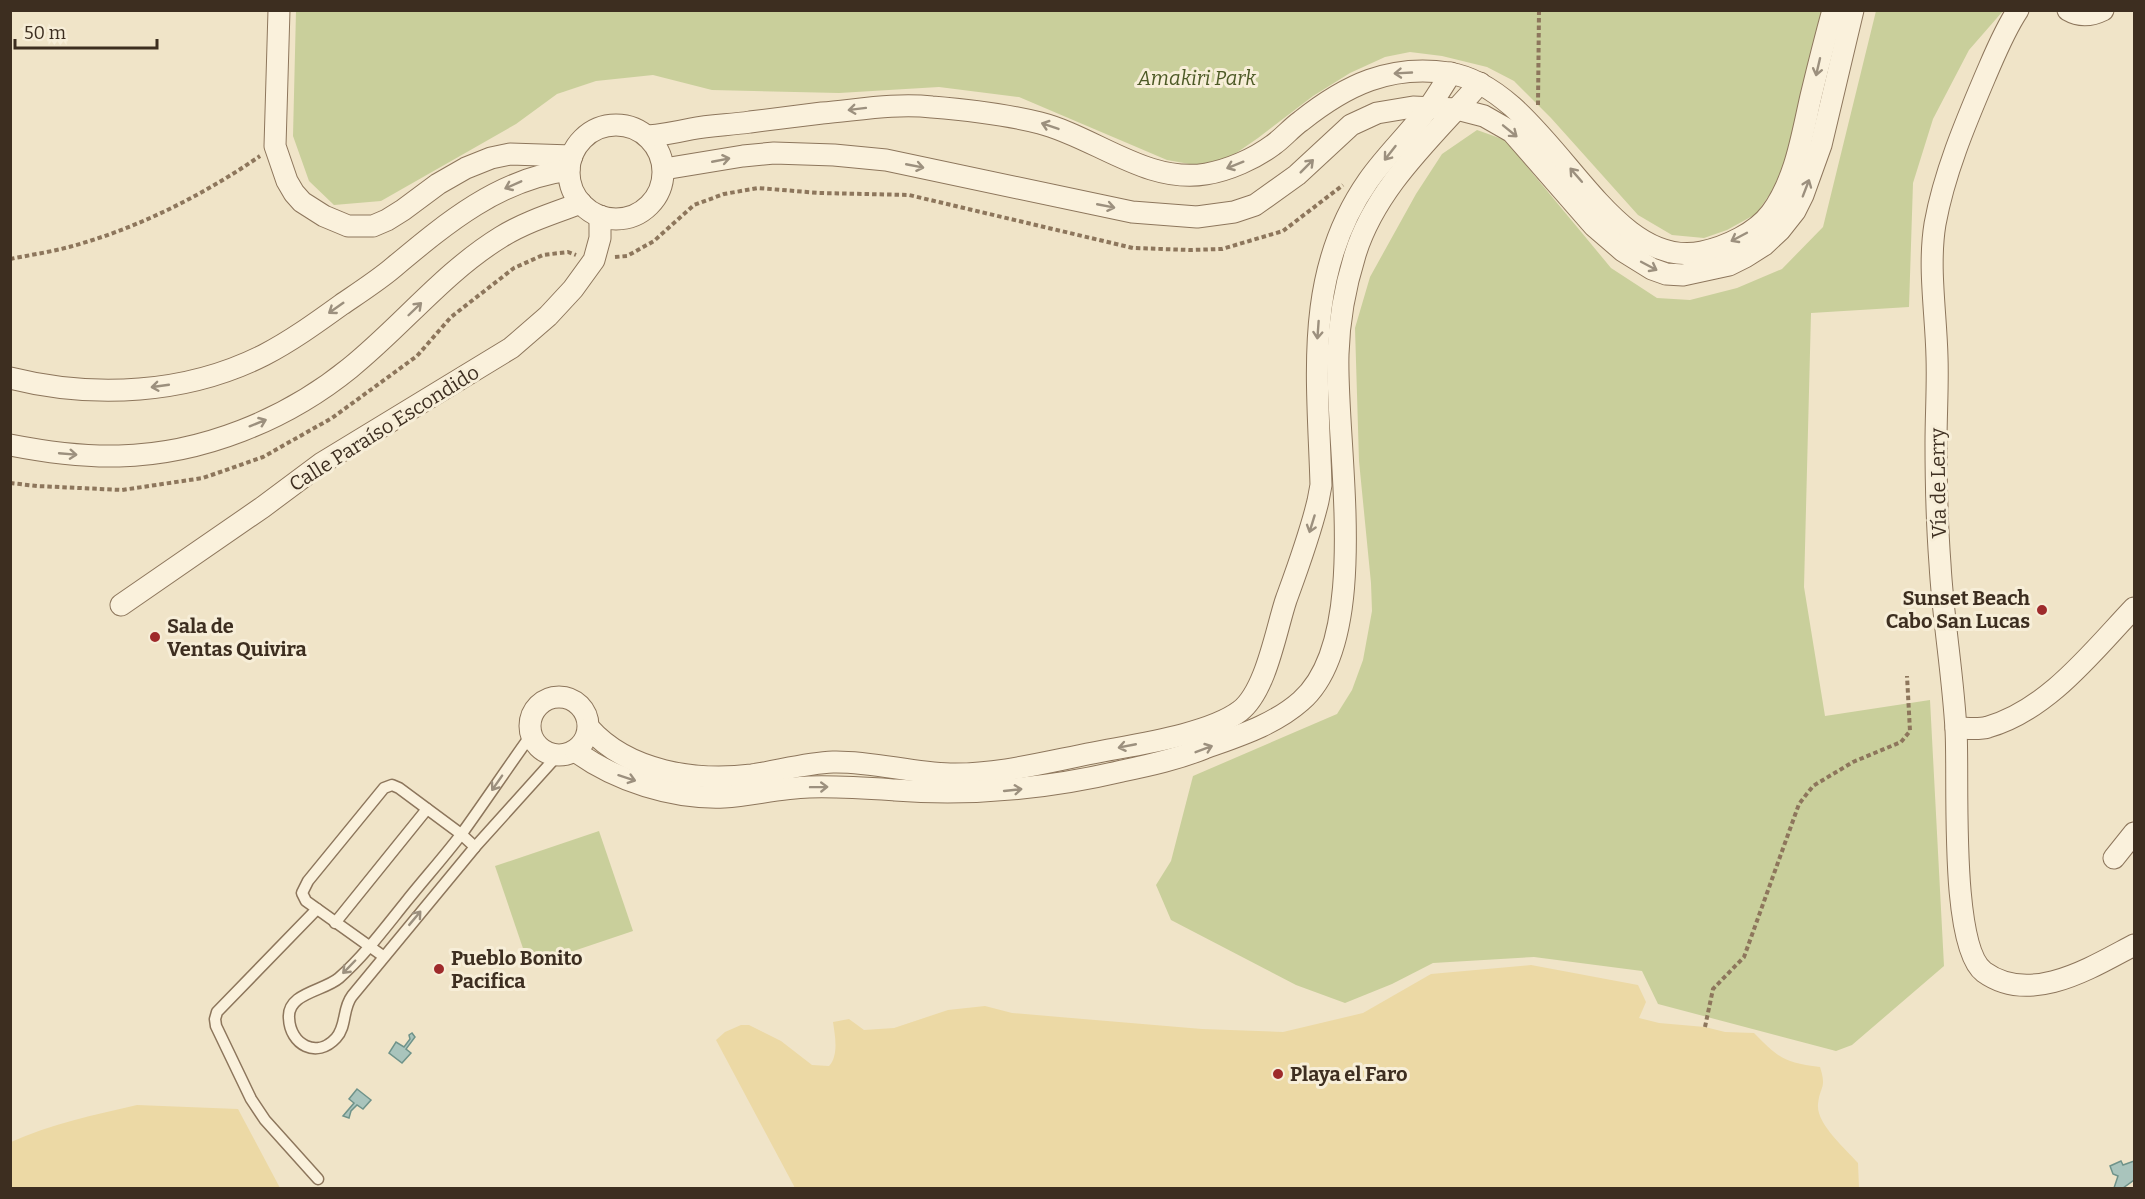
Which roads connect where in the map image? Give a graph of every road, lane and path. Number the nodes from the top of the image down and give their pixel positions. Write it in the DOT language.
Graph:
graph roads {
  1 [pos="279,10"];
  2 [pos="1539,10"];
  3 [pos="1833,10"];
  4 [pos="1853,10"];
  5 [pos="2018,10"];
  6 [pos="2068,10"];
  7 [pos="2103,10"];
  8 [pos="1451,73"];
  9 [pos="1480,83"];
  10 [pos="1428,108"];
  11 [pos="1457,109"];
  12 [pos="1538,130"];
  13 [pos="648,136"];
  14 [pos="275,146"];
  15 [pos="570,163"];
  16 [pos="664,169"];
  17 [pos="1374,173"];
  18 [pos="581,203"];
  19 [pos="600,216"];
  20 [pos="10,259"];
  21 [pos="594,260"];
  22 [pos="10,378"];
  23 [pos="10,445"];
  24 [pos="121,605"];
  25 [pos="2134,608"];
  26 [pos="1907,676"];
  27 [pos="589,728"];
  28 [pos="1956,728"];
  29 [pos="531,735"];
  30 [pos="566,753"];
  31 [pos="427,808"];
  32 [pos="2134,833"];
  33 [pos="461,834"];
  34 [pos="475,846"];
  35 [pos="2114,858"];
  36 [pos="317,909"];
  37 [pos="335,923"];
  38 [pos="2134,945"];
  39 [pos="369,946"];
  40 [pos="383,956"];
  41 [pos="1705,1027"];
  42 [pos="318,1179"];
  1 -- 14 [label="street"];
  2 -- 12 [label="path"];
  3 -- 12 [label="street, one-way"];
  11 -- 4 [label="street, one-way"];
  5 -- 28 [label="street, Vía de Lerry"];
  6 -- 7 [label="street"];
  8 -- 9 [label="street"];
  8 -- 10 [label="street"];
  8 -- 13 [label="street, one-way"];
  9 -- 11 [label="street"];
  9 -- 12 [label="street"];
  10 -- 11 [label="street"];
  16 -- 10 [label="street, one-way"];
  10 -- 17 [label="street, one-way"];
  30 -- 11 [label="street, one-way"];
  13 -- 15 [label="street"];
  13 -- 16 [label="street"];
  14 -- 15 [label="street"];
  14 -- 20 [label="path"];
  15 -- 18 [label="street"];
  15 -- 22 [label="street, one-way"];
  16 -- 19 [label="street"];
  17 -- 21 [label="path"];
  17 -- 27 [label="street, one-way"];
  18 -- 19 [label="street"];
  23 -- 18 [label="street, one-way"];
  19 -- 21 [label="street, Calle Paraíso Escondido"];
  21 -- 24 [label="street, Calle Paraíso Escondido"];
  25 -- 28 [label="street"];
  26 -- 41 [label="path"];
  27 -- 29 [label="street"];
  27 -- 30 [label="street"];
  28 -- 38 [label="street, Vía de Lerry"];
  29 -- 30 [label="street"];
  29 -- 33 [label="lane, one-way"];
  30 -- 34 [label="lane"];
  31 -- 33 [label="lane"];
  31 -- 36 [label="lane"];
  31 -- 37 [label="lane"];
  32 -- 35 [label="street"];
  33 -- 34 [label="lane"];
  33 -- 39 [label="lane"];
  40 -- 34 [label="lane, one-way"];
  36 -- 37 [label="lane"];
  36 -- 42 [label="lane"];
  37 -- 39 [label="lane"];
  39 -- 40 [label="lane"];
  39 -- 40 [label="lane, one-way"];
}
